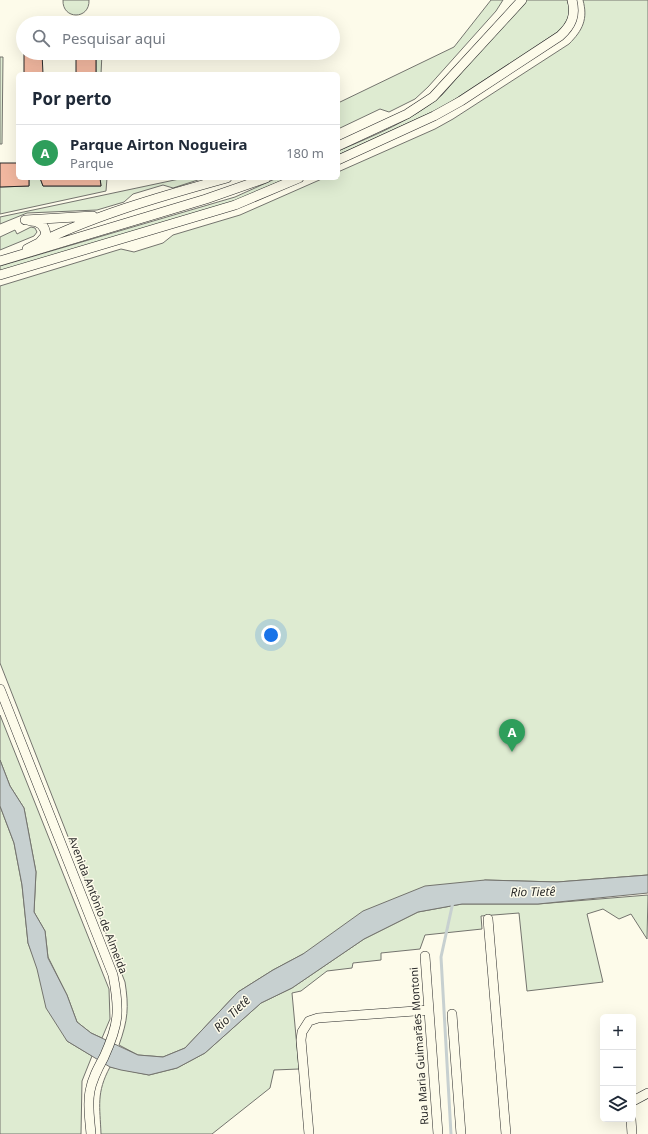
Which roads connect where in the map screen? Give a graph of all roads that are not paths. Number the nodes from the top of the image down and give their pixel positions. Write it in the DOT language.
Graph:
graph roads {
  1 [pos="514,0"];
  2 [pos="522,0"];
  3 [pos="572,0"];
  4 [pos="500,23"];
  5 [pos="340,145"];
  6 [pos="340,159"];
  7 [pos="221,180"];
  8 [pos="260,180"];
  9 [pos="294,180"];
  10 [pos="114,213"];
  11 [pos="39,243"];
  12 [pos="4,260"];
  13 [pos="0,275"];
  14 [pos="0,689"];
  15 [pos="488,919"];
  16 [pos="425,956"];
  17 [pos="429,1010"];
  18 [pos="452,1014"];
  19 [pos="648,1093"];
  20 [pos="636,1099"];
  21 [pos="631,1122"];
  22 [pos="91,1134"];
  23 [pos="309,1134"];
  24 [pos="438,1134"];
  25 [pos="461,1134"];
  26 [pos="506,1134"];
  27 [pos="632,1134"];
  1 -- 4 [label="street"];
  2 -- 4 [label="street"];
  3 -- 6 [label="street"];
  4 -- 5 [label="street"];
  7 -- 10 [label="street"];
  8 -- 12 [label="street"];
  9 -- 13 [label="street"];
  10 -- 11 [label="street"];
  10 -- 11 [label="street"];
  11 -- 12 [label="street"];
  14 -- 22 [label="street, Avenida Antônio de Almeida"];
  15 -- 26 [label="street"];
  16 -- 17 [label="street, Rua Maria Guimarães Montoni"];
  17 -- 23 [label="street"];
  17 -- 24 [label="street, Rua Maria Guimarães Montoni"];
  18 -- 25 [label="street"];
  19 -- 20 [label="street"];
  21 -- 27 [label="street"];
}
